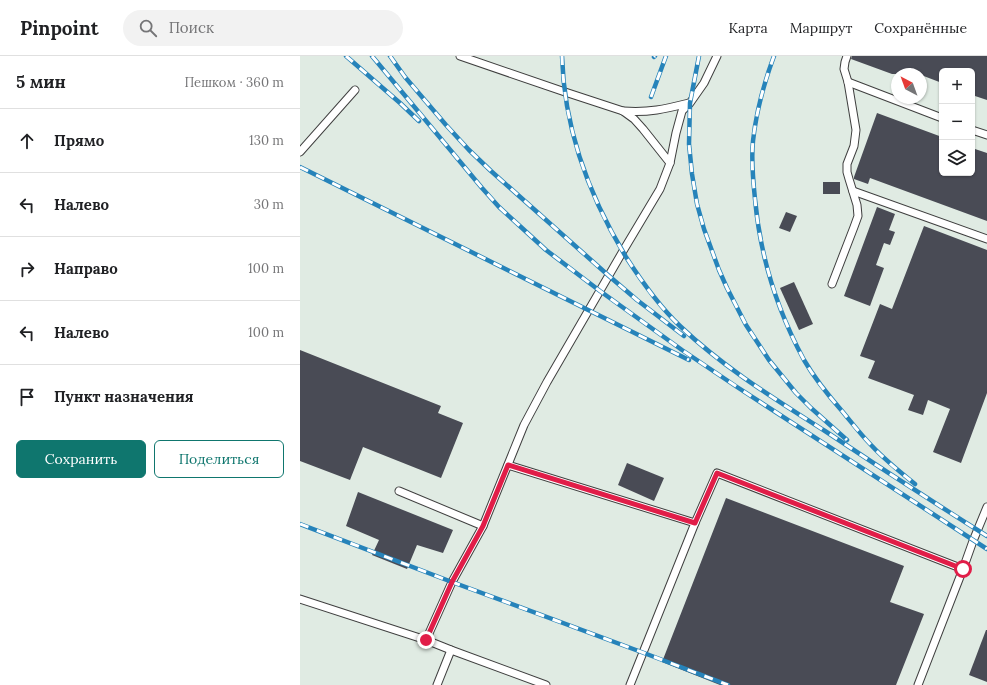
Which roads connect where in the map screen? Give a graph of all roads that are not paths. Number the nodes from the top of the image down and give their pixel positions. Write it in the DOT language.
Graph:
graph roads {
  1 [pos="460,56"];
  2 [pos="717,56"];
  3 [pos="847,56"];
  4 [pos="848,82"];
  5 [pos="355,90"];
  6 [pos="690,103"];
  7 [pos="623,111"];
  8 [pos="939,117"];
  9 [pos="975,131"];
  10 [pos="987,135"];
  11 [pos="300,152"];
  12 [pos="670,163"];
  13 [pos="852,191"];
  14 [pos="987,239"];
  15 [pos="832,284"];
  16 [pos="508,465"];
  17 [pos="399,491"];
  18 [pos="987,508"];
  19 [pos="695,523"];
  20 [pos="483,526"];
  21 [pos="963,569"];
  22 [pos="300,599"];
  23 [pos="426,640"];
  24 [pos="451,650"];
  25 [pos="437,685"];
  26 [pos="546,685"];
  27 [pos="630,685"];
  28 [pos="918,685"];
  1 -- 7 [label="lane"];
  2 -- 6 [label="lane"];
  3 -- 4 [label="lane"];
  4 -- 8 [label="lane"];
  4 -- 13 [label="lane"];
  5 -- 11 [label="lane"];
  6 -- 7 [label="lane"];
  6 -- 12 [label="lane"];
  7 -- 12 [label="lane"];
  9 -- 10 [label="lane"];
  12 -- 16 [label="lane"];
  13 -- 14 [label="lane"];
  13 -- 15 [label="lane"];
  16 -- 19 [label="lane"];
  16 -- 20 [label="lane"];
  17 -- 20 [label="lane"];
  18 -- 21 [label="lane"];
  19 -- 21 [label="lane"];
  19 -- 27 [label="lane"];
  20 -- 23 [label="lane"];
  21 -- 28 [label="lane"];
  22 -- 23 [label="lane"];
  23 -- 24 [label="lane"];
  24 -- 25 [label="lane"];
  24 -- 26 [label="lane"];
}
